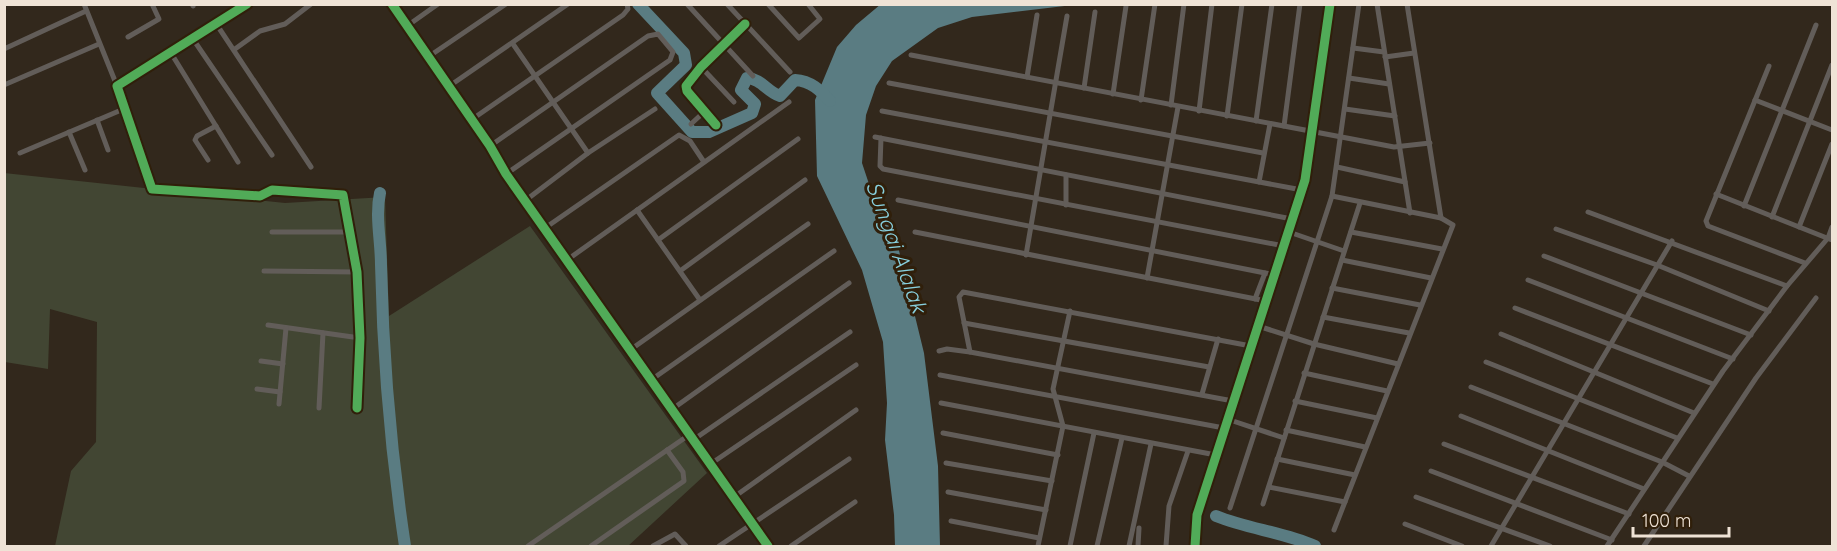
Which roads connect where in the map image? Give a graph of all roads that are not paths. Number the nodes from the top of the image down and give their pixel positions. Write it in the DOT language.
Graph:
graph roads {
  1 [pos="84,4"];
  2 [pos="152,4"];
  3 [pos="247,4"];
  4 [pos="311,4"];
  5 [pos="392,4"];
  6 [pos="438,4"];
  7 [pos="506,4"];
  8 [pos="627,4"];
  9 [pos="687,4"];
  10 [pos="727,4"];
  11 [pos="768,4"];
  12 [pos="808,4"];
  13 [pos="1155,4"];
  14 [pos="1184,4"];
  15 [pos="1212,4"];
  16 [pos="1242,4"];
  17 [pos="1272,4"];
  18 [pos="1300,4"];
  19 [pos="1330,4"];
  20 [pos="1359,4"];
  21 [pos="1377,4"];
  22 [pos="1407,4"];
  23 [pos="566,5"];
  24 [pos="1126,6"];
  25 [pos="86,11"];
  26 [pos="1095,12"];
  27 [pos="1038,15"];
  28 [pos="1066,16"];
  29 [pos="745,24"];
  30 [pos="218,25"];
  31 [pos="1816,25"];
  32 [pos="407,26"];
  33 [pos="128,37"];
  34 [pos="194,39"];
  35 [pos="99,44"];
  36 [pos="513,44"];
  37 [pos="722,44"];
  38 [pos="1353,48"];
  39 [pos="4,49"];
  40 [pos="235,49"];
  41 [pos="171,53"];
  42 [pos="1414,53"];
  43 [pos="910,55"];
  44 [pos="1385,55"];
  45 [pos="428,57"];
  46 [pos="1833,65"];
  47 [pos="1769,66"];
  48 [pos="701,67"];
  49 [pos="790,72"];
  50 [pos="534,74"];
  51 [pos="753,76"];
  52 [pos="1027,77"];
  53 [pos="1349,78"];
  54 [pos="1056,82"];
  55 [pos="889,83"];
  56 [pos="1389,84"];
  57 [pos="4,85"];
  58 [pos="117,86"];
  59 [pos="448,87"];
  60 [pos="1084,88"];
  61 [pos="1113,94"];
  62 [pos="1141,100"];
  63 [pos="1755,100"];
  64 [pos="553,101"];
  65 [pos="734,102"];
  66 [pos="789,102"];
  67 [pos="1171,105"];
  68 [pos="1178,107"];
  69 [pos="126,108"];
  70 [pos="655,109"];
  71 [pos="1345,109"];
  72 [pos="882,111"];
  73 [pos="1198,111"];
  74 [pos="1783,111"];
  75 [pos="704,112"];
  76 [pos="1052,112"];
  77 [pos="1227,116"];
  78 [pos="1395,116"];
  79 [pos="97,120"];
  80 [pos="471,120"];
  81 [pos="1256,121"];
  82 [pos="1810,121"];
  83 [pos="691,124"];
  84 [pos="1270,124"];
  85 [pos="716,125"];
  86 [pos="216,126"];
  87 [pos="1284,126"];
  88 [pos="572,128"];
  89 [pos="1833,130"];
  90 [pos="69,132"];
  91 [pos="1313,132"];
  92 [pos="1172,136"];
  93 [pos="1342,137"];
  94 [pos="798,139"];
  95 [pos="1047,142"];
  96 [pos="1430,143"];
  97 [pos="1833,144"];
  98 [pos="490,146"];
  99 [pos="1400,147"];
  100 [pos="108,150"];
  101 [pos="20,153"];
  102 [pos="588,153"];
  103 [pos="1263,153"];
  104 [pos="272,155"];
  105 [pos="208,160"];
  106 [pos="238,162"];
  107 [pos="704,162"];
  108 [pos="1166,163"];
  109 [pos="310,166"];
  110 [pos="1337,167"];
  111 [pos="85,170"];
  112 [pos="1041,171"];
  113 [pos="506,174"];
  114 [pos="1066,175"];
  115 [pos="805,180"];
  116 [pos="1258,182"];
  117 [pos="1405,182"];
  118 [pos="1302,190"];
  119 [pos="1161,192"];
  120 [pos="1716,194"];
  121 [pos="1332,196"];
  122 [pos="1036,199"];
  123 [pos="526,200"];
  124 [pos="898,200"];
  125 [pos="1360,203"];
  126 [pos="1066,205"];
  127 [pos="1744,206"];
  128 [pos="637,210"];
  129 [pos="1588,212"];
  130 [pos="1410,213"];
  131 [pos="1772,217"];
  132 [pos="1441,218"];
  133 [pos="1293,219"];
  134 [pos="1157,221"];
  135 [pos="808,224"];
  136 [pos="1799,227"];
  137 [pos="1833,227"];
  138 [pos="545,228"];
  139 [pos="1031,228"];
  140 [pos="1556,229"];
  141 [pos="272,232"];
  142 [pos="350,232"];
  143 [pos="915,232"];
  144 [pos="1289,232"];
  145 [pos="1351,232"];
  146 [pos="1830,239"];
  147 [pos="658,240"];
  148 [pos="1316,241"];
  149 [pos="1672,241"];
  150 [pos="1284,246"];
  151 [pos="1442,249"];
  152 [pos="1151,250"];
  153 [pos="834,251"];
  154 [pos="1344,252"];
  155 [pos="1026,255"];
  156 [pos="1545,256"];
  157 [pos="567,260"];
  158 [pos="1342,260"];
  159 [pos="1805,263"];
  160 [pos="1657,265"];
  161 [pos="264,271"];
  162 [pos="680,271"];
  163 [pos="357,272"];
  164 [pos="1265,273"];
  165 [pos="1275,275"];
  166 [pos="1147,278"];
  167 [pos="1431,279"];
  168 [pos="1528,280"];
  169 [pos="849,284"];
  170 [pos="1787,286"];
  171 [pos="1332,288"];
  172 [pos="1642,293"];
  173 [pos="1816,298"];
  174 [pos="1255,299"];
  175 [pos="700,300"];
  176 [pos="1266,302"];
  177 [pos="1420,305"];
  178 [pos="1515,308"];
  179 [pos="1070,311"];
  180 [pos="1769,311"];
  181 [pos="1323,317"];
  182 [pos="1626,318"];
  183 [pos="964,323"];
  184 [pos="268,325"];
  185 [pos="1258,326"];
  186 [pos="286,328"];
  187 [pos="850,332"];
  188 [pos="323,333"];
  189 [pos="1409,333"];
  190 [pos="1501,334"];
  191 [pos="1751,334"];
  192 [pos="1286,335"];
  193 [pos="360,338"];
  194 [pos="1064,339"];
  195 [pos="1218,339"];
  196 [pos="1314,345"];
  197 [pos="1611,345"];
  198 [pos="1251,346"];
  199 [pos="630,350"];
  200 [pos="939,351"];
  201 [pos="970,351"];
  202 [pos="1733,359"];
  203 [pos="261,361"];
  204 [pos="1486,362"];
  205 [pos="283,364"];
  206 [pos="1398,364"];
  207 [pos="856,365"];
  208 [pos="1209,367"];
  209 [pos="1057,368"];
  210 [pos="1595,370"];
  211 [pos="1304,373"];
  212 [pos="940,375"];
  213 [pos="651,380"];
  214 [pos="1713,384"];
  215 [pos="1471,387"];
  216 [pos="256,389"];
  217 [pos="1387,391"];
  218 [pos="280,392"];
  219 [pos="1202,394"];
  220 [pos="1054,396"];
  221 [pos="1578,399"];
  222 [pos="1233,401"];
  223 [pos="1295,401"];
  224 [pos="941,403"];
  225 [pos="279,404"];
  226 [pos="319,408"];
  227 [pos="357,408"];
  228 [pos="671,410"];
  229 [pos="856,410"];
  230 [pos="1694,412"];
  231 [pos="1461,416"];
  232 [pos="1377,418"];
  233 [pos="1227,419"];
  234 [pos="1564,423"];
  235 [pos="1063,426"];
  236 [pos="1224,428"];
  237 [pos="1255,428"];
  238 [pos="1286,430"];
  239 [pos="943,433"];
  240 [pos="1094,433"];
  241 [pos="691,438"];
  242 [pos="1122,438"];
  243 [pos="1284,438"];
  244 [pos="1677,438"];
  245 [pos="1151,444"];
  246 [pos="1444,444"];
  247 [pos="1365,447"];
  248 [pos="667,450"];
  249 [pos="1188,451"];
  250 [pos="1548,452"];
  251 [pos="1058,455"];
  252 [pos="1216,455"];
  253 [pos="849,459"];
  254 [pos="1277,459"];
  255 [pos="1662,462"];
  256 [pos="946,463"];
  257 [pos="709,465"];
  258 [pos="1431,471"];
  259 [pos="1355,475"];
  260 [pos="1689,476"];
  261 [pos="1532,478"];
  262 [pos="1052,481"];
  263 [pos="1269,487"];
  264 [pos="1644,489"];
  265 [pos="948,492"];
  266 [pos="734,497"];
  267 [pos="1416,497"];
  268 [pos="855,502"];
  269 [pos="1345,502"];
  270 [pos="1263,504"];
  271 [pos="1517,504"];
  272 [pos="1230,508"];
  273 [pos="1046,510"];
  274 [pos="1629,514"];
  275 [pos="951,521"];
  276 [pos="1405,524"];
  277 [pos="752,525"];
  278 [pos="1503,527"];
  279 [pos="1139,528"];
  280 [pos="1334,530"];
  281 [pos="1039,538"];
  282 [pos="1612,540"];
  283 [pos="528,546"];
  284 [pos="591,546"];
  285 [pos="653,546"];
  286 [pos="686,546"];
  287 [pos="719,546"];
  288 [pos="768,546"];
  289 [pos="791,546"];
  290 [pos="1038,546"];
  291 [pos="1070,546"];
  292 [pos="1097,546"];
  293 [pos="1129,546"];
  294 [pos="1138,546"];
  295 [pos="1166,546"];
  296 [pos="1195,546"];
  297 [pos="1462,546"];
  298 [pos="1491,546"];
  299 [pos="1550,546"];
  300 [pos="1607,546"];
  301 [pos="1644,546"];
  1 -- 25 [label="street"];
  2 -- 33 [label="street"];
  3 -- 30 [label="street"];
  4 -- 40 [label="street"];
  5 -- 32 [label="street"];
  6 -- 32 [label="street"];
  7 -- 45 [label="street"];
  8 -- 50 [label="street"];
  9 -- 37 [label="street"];
  10 -- 29 [label="street"];
  11 -- 12 [label="street"];
  13 -- 62 [label="street"];
  14 -- 67 [label="street"];
  15 -- 73 [label="street"];
  16 -- 77 [label="street"];
  17 -- 81 [label="street"];
  18 -- 87 [label="street"];
  19 -- 91 [label="street"];
  20 -- 38 [label="street"];
  21 -- 44 [label="street"];
  22 -- 42 [label="street"];
  23 -- 36 [label="street"];
  24 -- 61 [label="street"];
  25 -- 35 [label="street"];
  25 -- 39 [label="street"];
  26 -- 60 [label="street"];
  27 -- 52 [label="street"];
  28 -- 54 [label="street"];
  29 -- 37 [label="street"];
  29 -- 49 [label="street"];
  30 -- 34 [label="street"];
  30 -- 40 [label="street"];
  31 -- 74 [label="street"];
  32 -- 45 [label="street"];
  34 -- 41 [label="street"];
  34 -- 104 [label="street"];
  35 -- 57 [label="street"];
  35 -- 58 [label="street"];
  36 -- 50 [label="street"];
  36 -- 59 [label="street"];
  37 -- 48 [label="street"];
  37 -- 51 [label="street"];
  38 -- 44 [label="street"];
  38 -- 53 [label="street"];
  40 -- 109 [label="street"];
  41 -- 58 [label="street"];
  41 -- 86 [label="street"];
  42 -- 44 [label="street"];
  42 -- 96 [label="street"];
  43 -- 52 [label="street"];
  44 -- 56 [label="street"];
  45 -- 59 [label="street"];
  46 -- 82 [label="street"];
  47 -- 63 [label="street"];
  48 -- 65 [label="street"];
  48 -- 75 [label="street"];
  50 -- 64 [label="street"];
  50 -- 80 [label="street"];
  52 -- 54 [label="street"];
  53 -- 56 [label="street"];
  53 -- 71 [label="street"];
  54 -- 60 [label="street"];
  54 -- 76 [label="street"];
  55 -- 76 [label="street"];
  56 -- 78 [label="street"];
  58 -- 69 [label="street"];
  59 -- 80 [label="street"];
  60 -- 61 [label="street"];
  61 -- 62 [label="street"];
  62 -- 67 [label="street"];
  63 -- 74 [label="street"];
  63 -- 120 [label="street"];
  64 -- 88 [label="street"];
  64 -- 88 [label="street"];
  64 -- 98 [label="street"];
  66 -- 107 [label="street"];
  67 -- 68 [label="street"];
  68 -- 73 [label="street"];
  68 -- 92 [label="street"];
  69 -- 79 [label="street"];
  69 -- 142 [label="street"];
  70 -- 102 [label="street"];
  71 -- 78 [label="street"];
  71 -- 93 [label="street"];
  72 -- 95 [label="street"];
  73 -- 77 [label="street"];
  74 -- 82 [label="street"];
  74 -- 127 [label="street"];
  75 -- 83 [label="street"];
  75 -- 85 [label="street"];
  76 -- 92 [label="street"];
  76 -- 95 [label="street"];
  77 -- 81 [label="street"];
  78 -- 99 [label="street"];
  79 -- 90 [label="street"];
  79 -- 100 [label="street"];
  80 -- 98 [label="street"];
  81 -- 84 [label="street"];
  82 -- 89 [label="street"];
  82 -- 131 [label="street"];
  84 -- 87 [label="street"];
  84 -- 103 [label="street"];
  86 -- 105 [label="street"];
  86 -- 106 [label="street"];
  87 -- 91 [label="street"];
  88 -- 102 [label="street"];
  88 -- 113 [label="street"];
  90 -- 101 [label="street"];
  90 -- 111 [label="street"];
  91 -- 93 [label="street"];
  91 -- 118 [label="street"];
  92 -- 103 [label="street"];
  92 -- 108 [label="street"];
  93 -- 99 [label="street"];
  93 -- 110 [label="street"];
  94 -- 147 [label="street"];
  95 -- 108 [label="street"];
  95 -- 112 [label="street"];
  96 -- 99 [label="street"];
  96 -- 132 [label="street"];
  97 -- 136 [label="street"];
  98 -- 113 [label="street"];
  99 -- 117 [label="street"];
  102 -- 123 [label="street"];
  103 -- 116 [label="street"];
  107 -- 128 [label="street"];
  107 -- 138 [label="street"];
  108 -- 116 [label="street"];
  108 -- 119 [label="street"];
  110 -- 117 [label="street"];
  110 -- 121 [label="street"];
  112 -- 114 [label="street"];
  112 -- 122 [label="street"];
  112 -- 122 [label="street"];
  113 -- 123 [label="street"];
  114 -- 119 [label="street"];
  114 -- 126 [label="street"];
  115 -- 162 [label="street"];
  116 -- 118 [label="street"];
  117 -- 130 [label="street"];
  118 -- 133 [label="street"];
  119 -- 133 [label="street"];
  119 -- 134 [label="street"];
  120 -- 127 [label="street"];
  120 -- 159 [label="street"];
  121 -- 125 [label="street"];
  121 -- 148 [label="street"];
  122 -- 126 [label="street"];
  122 -- 139 [label="street"];
  123 -- 138 [label="street"];
  124 -- 139 [label="street"];
  125 -- 130 [label="street"];
  125 -- 145 [label="street"];
  126 -- 134 [label="street"];
  127 -- 131 [label="street"];
  128 -- 147 [label="street"];
  128 -- 157 [label="street"];
  129 -- 149 [label="street"];
  130 -- 132 [label="street"];
  131 -- 136 [label="street"];
  132 -- 151 [label="street"];
  133 -- 144 [label="street"];
  134 -- 150 [label="street"];
  134 -- 152 [label="street"];
  135 -- 175 [label="street"];
  136 -- 146 [label="street"];
  137 -- 146 [label="street"];
  138 -- 157 [label="street"];
  139 -- 152 [label="street"];
  139 -- 155 [label="street"];
  140 -- 160 [label="street"];
  141 -- 142 [label="street"];
  142 -- 163 [label="street"];
  143 -- 155 [label="street"];
  144 -- 148 [label="street"];
  144 -- 150 [label="street"];
  145 -- 151 [label="street"];
  145 -- 154 [label="street"];
  146 -- 159 [label="street"];
  147 -- 162 [label="street"];
  148 -- 154 [label="street"];
  148 -- 192 [label="street"];
  149 -- 160 [label="street"];
  149 -- 170 [label="street"];
  150 -- 165 [label="street"];
  151 -- 167 [label="street"];
  152 -- 164 [label="street"];
  152 -- 166 [label="street"];
  153 -- 213 [label="street"];
  154 -- 158 [label="street"];
  155 -- 166 [label="street"];
  156 -- 172 [label="street"];
  157 -- 199 [label="street"];
  158 -- 167 [label="street"];
  158 -- 171 [label="street"];
  159 -- 170 [label="street"];
  160 -- 172 [label="street"];
  160 -- 180 [label="street"];
  161 -- 163 [label="street"];
  162 -- 175 [label="street"];
  163 -- 193 [label="street"];
  164 -- 165 [label="street"];
  164 -- 174 [label="street"];
  165 -- 176 [label="street"];
  166 -- 174 [label="street"];
  167 -- 177 [label="street"];
  168 -- 182 [label="street"];
  169 -- 228 [label="street"];
  170 -- 180 [label="street"];
  171 -- 177 [label="street"];
  171 -- 181 [label="street"];
  172 -- 182 [label="street"];
  172 -- 191 [label="street"];
  173 -- 260 [label="street"];
  174 -- 176 [label="street"];
  175 -- 199 [label="street"];
  176 -- 185 [label="street"];
  177 -- 189 [label="street"];
  178 -- 197 [label="street"];
  179 -- 183 [label="street"];
  179 -- 194 [label="street"];
  179 -- 195 [label="street"];
  180 -- 191 [label="street"];
  181 -- 189 [label="street"];
  181 -- 196 [label="street"];
  182 -- 197 [label="street"];
  182 -- 202 [label="street"];
  183 -- 194 [label="street"];
  183 -- 201 [label="street"];
  184 -- 186 [label="street"];
  185 -- 192 [label="street"];
  185 -- 198 [label="street"];
  186 -- 188 [label="street"];
  186 -- 205 [label="street"];
  187 -- 241 [label="street"];
  188 -- 193 [label="street"];
  188 -- 226 [label="street"];
  189 -- 206 [label="street"];
  190 -- 210 [label="street"];
  191 -- 202 [label="street"];
  192 -- 196 [label="street"];
  192 -- 237 [label="street"];
  193 -- 227 [label="street"];
  194 -- 208 [label="street"];
  194 -- 209 [label="street"];
  195 -- 198 [label="street"];
  195 -- 208 [label="street"];
  196 -- 206 [label="street"];
  196 -- 211 [label="street"];
  197 -- 210 [label="street"];
  197 -- 214 [label="street"];
  198 -- 222 [label="street"];
  199 -- 213 [label="street"];
  200 -- 201 [label="street"];
  201 -- 209 [label="street"];
  202 -- 214 [label="street"];
  203 -- 205 [label="street"];
  204 -- 221 [label="street"];
  205 -- 218 [label="street"];
  206 -- 217 [label="street"];
  207 -- 257 [label="street"];
  208 -- 219 [label="street"];
  209 -- 219 [label="street"];
  209 -- 220 [label="street"];
  210 -- 221 [label="street"];
  210 -- 230 [label="street"];
  211 -- 217 [label="street"];
  211 -- 223 [label="street"];
  212 -- 220 [label="street"];
  213 -- 228 [label="street"];
  214 -- 230 [label="street"];
  215 -- 234 [label="street"];
  216 -- 218 [label="street"];
  217 -- 232 [label="street"];
  218 -- 225 [label="street"];
  219 -- 222 [label="street"];
  220 -- 235 [label="street"];
  220 -- 236 [label="street"];
  221 -- 234 [label="street"];
  221 -- 244 [label="street"];
  222 -- 233 [label="street"];
  223 -- 232 [label="street"];
  223 -- 238 [label="street"];
  224 -- 235 [label="street"];
  228 -- 241 [label="street"];
  229 -- 266 [label="street"];
  230 -- 244 [label="street"];
  231 -- 250 [label="street"];
  232 -- 247 [label="street"];
  233 -- 236 [label="street"];
  233 -- 237 [label="street"];
  234 -- 250 [label="street"];
  234 -- 255 [label="street"];
  235 -- 240 [label="street"];
  235 -- 251 [label="street"];
  236 -- 252 [label="street"];
  237 -- 243 [label="street"];
  237 -- 272 [label="street"];
  238 -- 243 [label="street"];
  238 -- 247 [label="street"];
  239 -- 251 [label="street"];
  240 -- 242 [label="street"];
  240 -- 291 [label="street"];
  241 -- 248 [label="street"];
  241 -- 257 [label="street"];
  242 -- 245 [label="street"];
  242 -- 292 [label="street"];
  243 -- 254 [label="street"];
  244 -- 255 [label="street"];
  245 -- 249 [label="street"];
  245 -- 293 [label="street"];
  246 -- 261 [label="street"];
  247 -- 259 [label="street"];
  248 -- 283 [label="street"];
  248 -- 284 [label="street"];
  249 -- 252 [label="street"];
  249 -- 295 [label="street"];
  250 -- 261 [label="street"];
  250 -- 264 [label="street"];
  251 -- 262 [label="street"];
  252 -- 296 [label="street"];
  253 -- 277 [label="street"];
  254 -- 259 [label="street"];
  254 -- 263 [label="street"];
  255 -- 260 [label="street"];
  255 -- 264 [label="street"];
  256 -- 262 [label="street"];
  257 -- 266 [label="street"];
  258 -- 271 [label="street"];
  259 -- 269 [label="street"];
  260 -- 301 [label="street"];
  261 -- 271 [label="street"];
  261 -- 274 [label="street"];
  262 -- 273 [label="street"];
  263 -- 269 [label="street"];
  263 -- 270 [label="street"];
  264 -- 274 [label="street"];
  265 -- 273 [label="street"];
  266 -- 277 [label="street"];
  267 -- 278 [label="street"];
  268 -- 289 [label="street"];
  269 -- 280 [label="street"];
  271 -- 278 [label="street"];
  271 -- 282 [label="street"];
  273 -- 281 [label="street"];
  274 -- 282 [label="street"];
  275 -- 281 [label="street"];
  276 -- 297 [label="street"];
  277 -- 287 [label="street"];
  277 -- 288 [label="street"];
  278 -- 298 [label="street"];
  278 -- 299 [label="street"];
  279 -- 294 [label="street"];
  281 -- 290 [label="street"];
  282 -- 300 [label="street"];
  285 -- 286 [label="street"];
}
